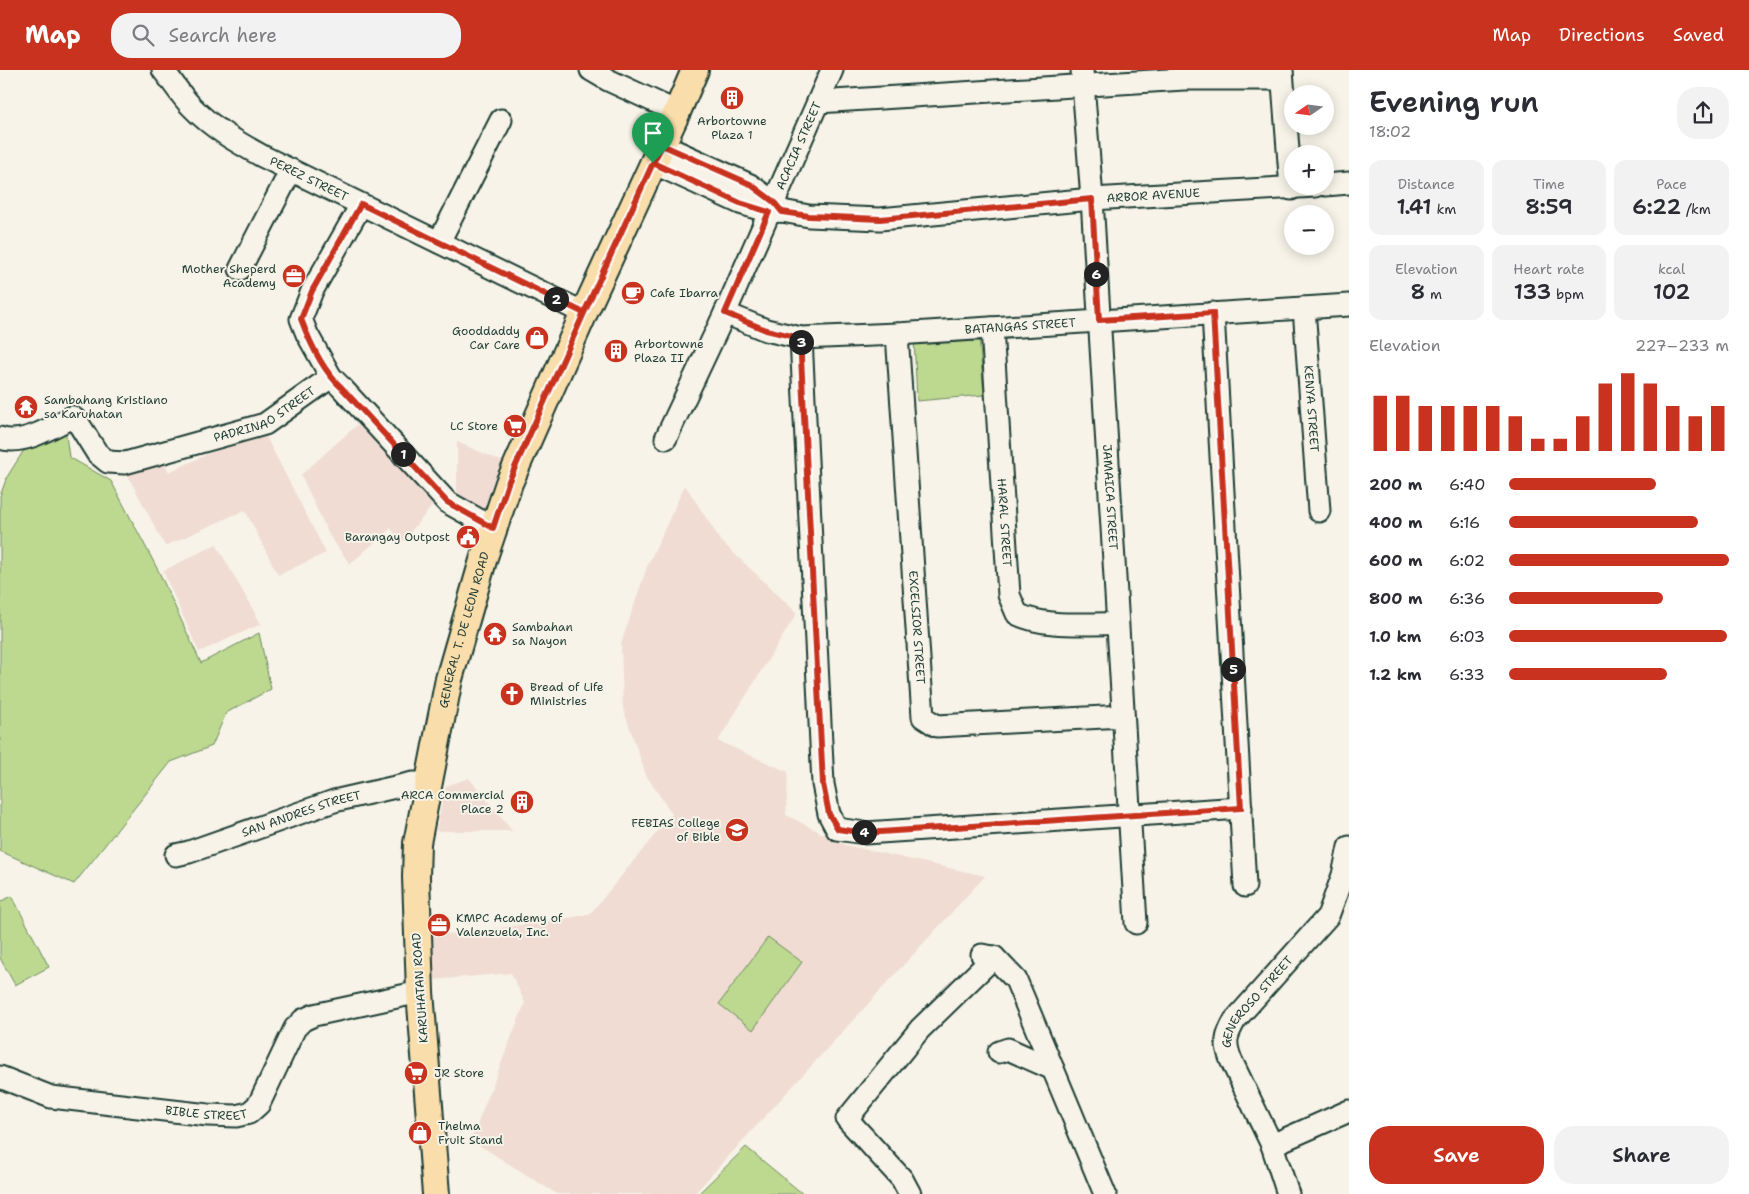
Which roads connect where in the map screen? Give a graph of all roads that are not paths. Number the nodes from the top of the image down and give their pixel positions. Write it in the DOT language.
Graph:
graph roads {
  1 [pos="164,70"];
  2 [pos="592,70"];
  3 [pos="695,70"];
  4 [pos="832,70"];
  5 [pos="1184,74"];
  6 [pos="1282,74"];
  7 [pos="1082,78"];
  8 [pos="818,102"];
  9 [pos="677,112"];
  10 [pos="501,120"];
  11 [pos="1287,145"];
  12 [pos="667,159"];
  13 [pos="291,170"];
  14 [pos="1349,183"];
  15 [pos="1334,185"];
  16 [pos="1284,188"];
  17 [pos="1092,199"];
  18 [pos="361,204"];
  19 [pos="775,209"];
  20 [pos="439,242"];
  21 [pos="240,269"];
  22 [pos="1349,305"];
  23 [pos="1304,308"];
  24 [pos="584,313"];
  25 [pos="725,313"];
  26 [pos="1213,313"];
  27 [pos="1099,320"];
  28 [pos="992,328"];
  29 [pos="897,334"];
  30 [pos="800,338"];
  31 [pos="331,377"];
  32 [pos="0,438"];
  33 [pos="666,438"];
  34 [pos="1319,511"];
  35 [pos="493,528"];
  36 [pos="1117,624"];
  37 [pos="1123,716"];
  38 [pos="430,783"];
  39 [pos="1241,808"];
  40 [pos="1129,815"];
  41 [pos="1349,847"];
  42 [pos="176,855"];
  43 [pos="1245,886"];
  44 [pos="1339,916"];
  45 [pos="1136,924"];
  46 [pos="420,992"];
  47 [pos="999,1052"];
  48 [pos="1053,1069"];
  49 [pos="0,1077"];
  50 [pos="1349,1110"];
  51 [pos="1272,1145"];
  52 [pos="436,1194"];
  53 [pos="910,1194"];
  54 [pos="1105,1194"];
  55 [pos="1288,1194"];
  1 -- 13 [label="street, PEREZ STREET"];
  2 -- 9 [label="street"];
  3 -- 9 [label="main road, GENERAL T. DE LEON ROAD"];
  4 -- 8 [label="street, ACACIA STREET"];
  5 -- 6 [label="street"];
  5 -- 7 [label="street"];
  6 -- 11 [label="street"];
  7 -- 8 [label="street"];
  7 -- 17 [label="street, JAMAICA STREET"];
  8 -- 19 [label="street, ACACIA STREET"];
  9 -- 12 [label="main road, GENERAL T. DE LEON ROAD"];
  10 -- 20 [label="street"];
  12 -- 19 [label="street, ARBOR AVENUE"];
  12 -- 24 [label="main road, GENERAL T. DE LEON ROAD"];
  13 -- 18 [label="street, PEREZ STREET"];
  13 -- 21 [label="street"];
  14 -- 15 [label="street"];
  16 -- 17 [label="street, ARBOR AVENUE"];
  17 -- 19 [label="street, ARBOR AVENUE"];
  17 -- 27 [label="street, JAMAICA STREET"];
  18 -- 20 [label="street, PEREZ STREET"];
  18 -- 31 [label="street"];
  19 -- 25 [label="street, ACACIA STREET"];
  20 -- 24 [label="street, PEREZ STREET"];
  22 -- 23 [label="street, BATANGAS STREET"];
  23 -- 26 [label="street, BATANGAS STREET"];
  23 -- 34 [label="street, KENYA STREET"];
  24 -- 35 [label="main road, GENERAL T. DE LEON ROAD"];
  25 -- 30 [label="street, BATANGAS STREET"];
  25 -- 33 [label="street, ACACIA STREET"];
  26 -- 27 [label="street, BATANGAS STREET"];
  26 -- 39 [label="street"];
  27 -- 28 [label="street, BATANGAS STREET"];
  27 -- 36 [label="street, JAMAICA STREET"];
  28 -- 29 [label="street, BATANGAS STREET"];
  28 -- 36 [label="street, HARAL STREET"];
  29 -- 30 [label="street, BATANGAS STREET"];
  29 -- 37 [label="street, EXCELSIOR STREET"];
  30 -- 40 [label="street"];
  31 -- 32 [label="street, PADRINAO STREET"];
  31 -- 35 [label="street"];
  35 -- 38 [label="main road, GENERAL T. DE LEON ROAD"];
  36 -- 37 [label="street, JAMAICA STREET"];
  37 -- 40 [label="street, JAMAICA STREET"];
  38 -- 42 [label="street, SAN ANDRES STREET"];
  38 -- 46 [label="main road, KARUHATAN ROAD"];
  39 -- 40 [label="street"];
  39 -- 43 [label="street"];
  40 -- 45 [label="street, JAMAICA STREET"];
  41 -- 44 [label="street, GENEROSO STREET"];
  44 -- 51 [label="street, GENEROSO STREET"];
  46 -- 49 [label="street, BIBLE STREET"];
  46 -- 52 [label="main road, KARUHATAN ROAD"];
  47 -- 48 [label="street"];
  48 -- 53 [label="street"];
  48 -- 54 [label="street"];
  50 -- 51 [label="street"];
  51 -- 55 [label="street, GENEROSO STREET"];
}
